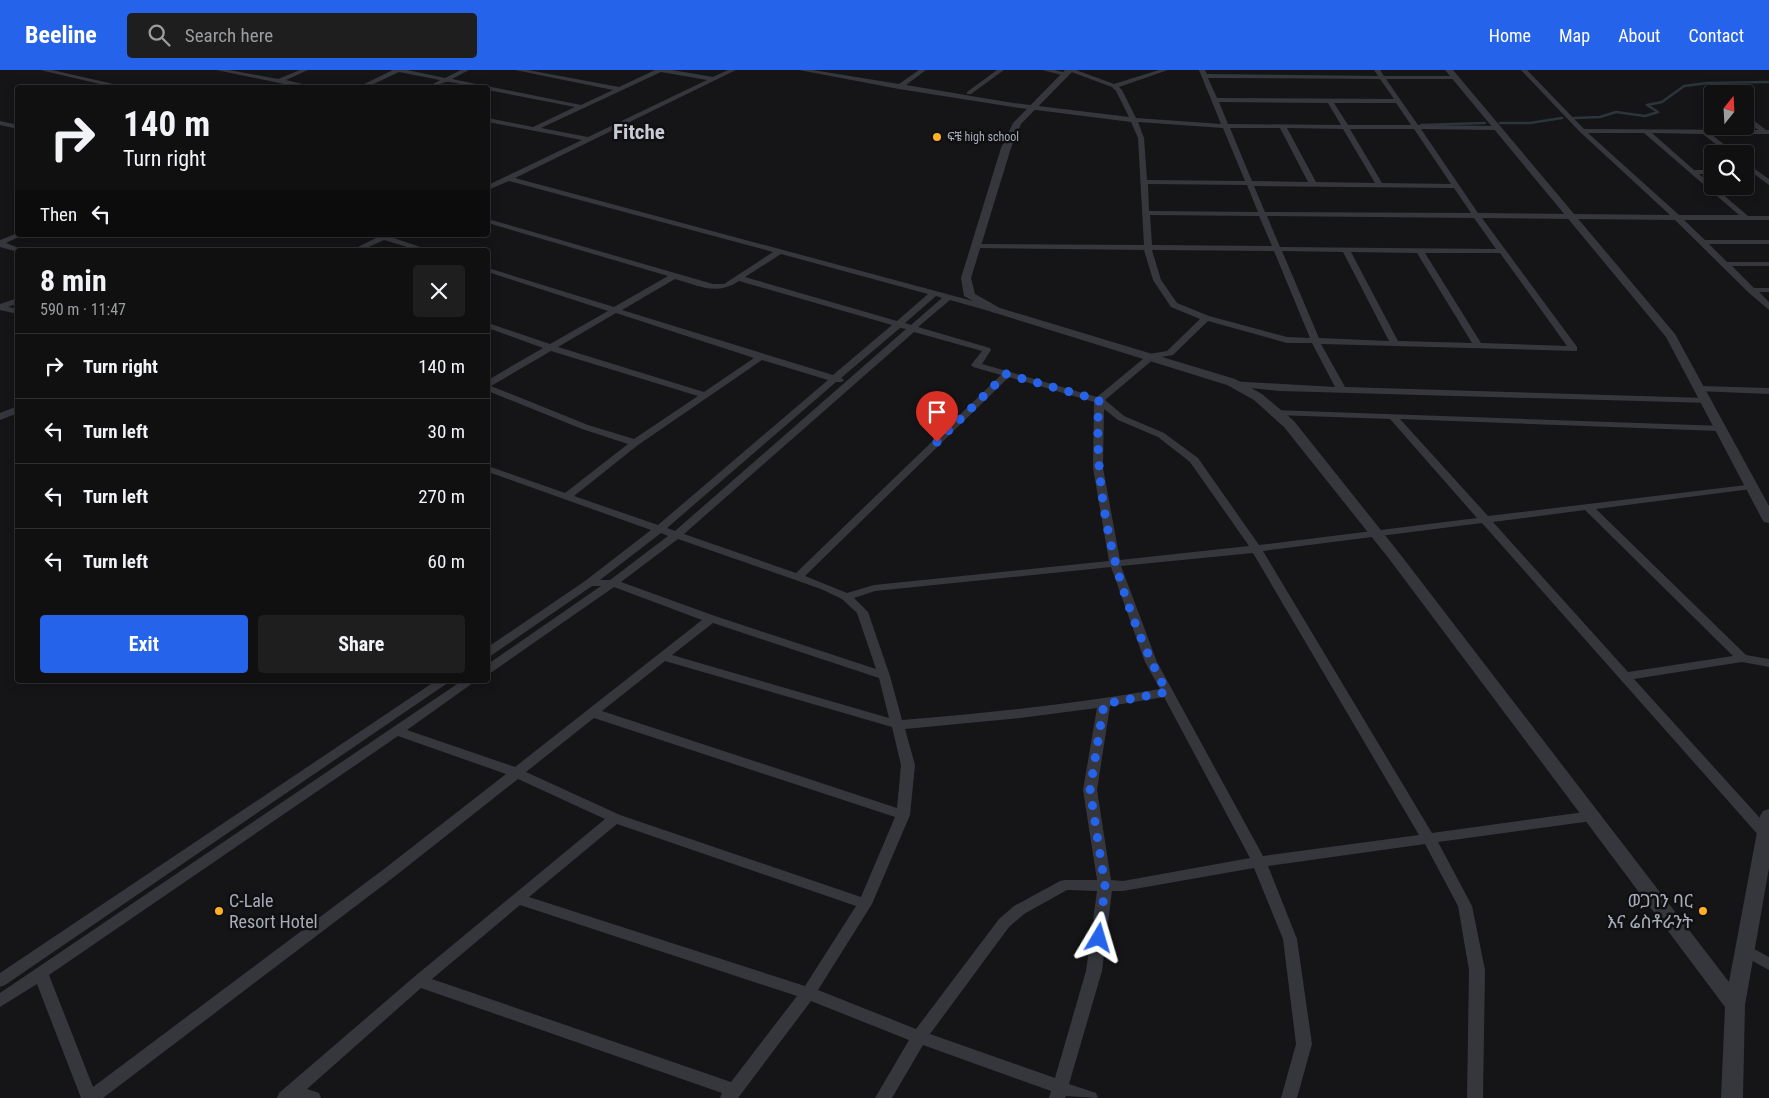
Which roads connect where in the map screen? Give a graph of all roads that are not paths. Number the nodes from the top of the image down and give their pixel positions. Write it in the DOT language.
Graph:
graph roads {
  1 [pos="43,70"];
  2 [pos="219,70"];
  3 [pos="305,70"];
  4 [pos="398,70"];
  5 [pos="466,70"];
  6 [pos="518,70"];
  7 [pos="661,70"];
  8 [pos="733,70"];
  9 [pos="802,70"];
  10 [pos="824,70"];
  11 [pos="923,70"];
  12 [pos="1000,70"];
  13 [pos="1045,70"];
  14 [pos="1165,70"];
  15 [pos="1312,70"];
  16 [pos="1377,70"];
  17 [pos="1524,70"];
  18 [pos="232,71"];
  19 [pos="1068,72"];
  20 [pos="1204,73"];
  21 [pos="1452,74"];
  22 [pos="1317,78"];
  23 [pos="1383,78"];
  24 [pos="714,79"];
  25 [pos="446,80"];
  26 [pos="279,81"];
  27 [pos="114,85"];
  28 [pos="300,85"];
  29 [pos="366,85"];
  30 [pos="435,85"];
  31 [pos="472,85"];
  32 [pos="901,85"];
  33 [pos="1114,86"];
  34 [pos="490,89"];
  35 [pos="619,89"];
  36 [pos="969,93"];
  37 [pos="1215,100"];
  38 [pos="1330,101"];
  39 [pos="1398,101"];
  40 [pos="582,106"];
  41 [pos="1034,107"];
  42 [pos="490,120"];
  43 [pos="1134,120"];
  44 [pos="0,123"];
  45 [pos="1754,123"];
  46 [pos="15,126"];
  47 [pos="1226,126"];
  48 [pos="1283,126"];
  49 [pos="1346,127"];
  50 [pos="1416,128"];
  51 [pos="1497,128"];
  52 [pos="534,129"];
  53 [pos="1582,131"];
  54 [pos="1645,131"];
  55 [pos="1704,132"];
  56 [pos="1754,133"];
  57 [pos="1767,133"];
  58 [pos="1709,135"];
  59 [pos="586,139"];
  60 [pos="1722,145"];
  61 [pos="1693,172"];
  62 [pos="1704,172"];
  63 [pos="1756,173"];
  64 [pos="508,178"];
  65 [pos="1144,182"];
  66 [pos="1249,183"];
  67 [pos="1769,183"];
  68 [pos="1313,184"];
  69 [pos="1380,185"];
  70 [pos="1456,186"];
  71 [pos="490,187"];
  72 [pos="1147,213"];
  73 [pos="1264,215"];
  74 [pos="1478,217"];
  75 [pos="1572,217"];
  76 [pos="1678,218"];
  77 [pos="1746,218"];
  78 [pos="1769,218"];
  79 [pos="490,222"];
  80 [pos="15,237"];
  81 [pos="384,237"];
  82 [pos="389,237"];
  83 [pos="1702,242"];
  84 [pos="1769,242"];
  85 [pos="0,244"];
  86 [pos="975,246"];
  87 [pos="15,248"];
  88 [pos="360,248"];
  89 [pos="419,248"];
  90 [pos="1148,248"];
  91 [pos="1277,250"];
  92 [pos="1346,250"];
  93 [pos="780,251"];
  94 [pos="1420,251"];
  95 [pos="1503,251"];
  96 [pos="1725,264"];
  97 [pos="1769,264"];
  98 [pos="490,271"];
  99 [pos="674,276"];
  100 [pos="738,278"];
  101 [pos="1751,290"];
  102 [pos="1769,290"];
  103 [pos="936,293"];
  104 [pos="948,297"];
  105 [pos="15,301"];
  106 [pos="0,307"];
  107 [pos="1769,307"];
  108 [pos="616,310"];
  109 [pos="996,310"];
  110 [pos="15,311"];
  111 [pos="1206,318"];
  112 [pos="897,325"];
  113 [pos="490,327"];
  114 [pos="911,329"];
  115 [pos="1316,342"];
  116 [pos="1395,344"];
  117 [pos="1478,346"];
  118 [pos="551,348"];
  119 [pos="1152,356"];
  120 [pos="761,357"];
  121 [pos="1006,374"];
  122 [pos="834,378"];
  123 [pos="849,383"];
  124 [pos="1232,383"];
  125 [pos="490,385"];
  126 [pos="490,387"];
  127 [pos="1341,389"];
  128 [pos="1700,389"];
  129 [pos="1769,391"];
  130 [pos="704,395"];
  131 [pos="1099,400"];
  132 [pos="1706,401"];
  133 [pos="15,410"];
  134 [pos="1276,412"];
  135 [pos="0,417"];
  136 [pos="1393,417"];
  137 [pos="1720,428"];
  138 [pos="635,443"];
  139 [pos="490,470"];
  140 [pos="1751,486"];
  141 [pos="566,497"];
  142 [pos="1587,506"];
  143 [pos="1484,519"];
  144 [pos="1769,520"];
  145 [pos="659,529"];
  146 [pos="1375,534"];
  147 [pos="676,535"];
  148 [pos="1256,549"];
  149 [pos="1115,564"];
  150 [pos="798,578"];
  151 [pos="589,583"];
  152 [pos="613,583"];
  153 [pos="846,597"];
  154 [pos="712,619"];
  155 [pos="490,651"];
  156 [pos="664,657"];
  157 [pos="1742,658"];
  158 [pos="1769,663"];
  159 [pos="490,668"];
  160 [pos="884,676"];
  161 [pos="1625,676"];
  162 [pos="442,683"];
  163 [pos="467,683"];
  164 [pos="1167,692"];
  165 [pos="1104,704"];
  166 [pos="591,712"];
  167 [pos="898,725"];
  168 [pos="396,731"];
  169 [pos="515,772"];
  170 [pos="902,815"];
  171 [pos="1592,816"];
  172 [pos="615,818"];
  173 [pos="1767,835"];
  174 [pos="1429,839"];
  175 [pos="1259,862"];
  176 [pos="1105,886"];
  177 [pos="517,900"];
  178 [pos="865,904"];
  179 [pos="1745,950"];
  180 [pos="1769,964"];
  181 [pos="41,973"];
  182 [pos="0,981"];
  183 [pos="419,981"];
  184 [pos="808,993"];
  185 [pos="0,1001"];
  186 [pos="1735,1005"];
  187 [pos="919,1038"];
  188 [pos="1059,1093"];
  189 [pos="731,1094"];
  190 [pos="292,1096"];
  191 [pos="90,1098"];
  192 [pos="313,1098"];
  193 [pos="883,1098"];
  194 [pos="1090,1098"];
  195 [pos="1289,1098"];
  196 [pos="1475,1098"];
  197 [pos="1732,1098"];
  1 -- 27 [label="street"];
  2 -- 18 [label="street"];
  3 -- 26 [label="street"];
  4 -- 25 [label="street"];
  4 -- 29 [label="street"];
  5 -- 25 [label="street"];
  6 -- 35 [label="street"];
  7 -- 24 [label="street"];
  7 -- 35 [label="street"];
  8 -- 24 [label="street"];
  9 -- 32 [label="street"];
  10 -- 32 [label="street"];
  11 -- 32 [label="street"];
  12 -- 36 [label="street"];
  13 -- 19 [label="street"];
  14 -- 33 [label="street"];
  15 -- 22 [label="street"];
  16 -- 23 [label="street"];
  17 -- 53 [label="street"];
  18 -- 26 [label="street"];
  19 -- 33 [label="street"];
  19 -- 41 [label="street"];
  20 -- 22 [label="street"];
  20 -- 37 [label="street"];
  21 -- 23 [label="street"];
  21 -- 51 [label="street"];
  22 -- 23 [label="street"];
  23 -- 39 [label="street"];
  24 -- 59 [label="street"];
  25 -- 30 [label="street"];
  25 -- 31 [label="street"];
  26 -- 28 [label="street"];
  32 -- 36 [label="street"];
  32 -- 41 [label="street"];
  33 -- 43 [label="street"];
  34 -- 40 [label="street"];
  35 -- 40 [label="street"];
  36 -- 41 [label="street"];
  37 -- 38 [label="street"];
  37 -- 47 [label="street"];
  38 -- 39 [label="street"];
  38 -- 49 [label="street"];
  39 -- 50 [label="street"];
  40 -- 52 [label="street"];
  41 -- 43 [label="street"];
  41 -- 86 [label="street"];
  42 -- 52 [label="street"];
  43 -- 47 [label="street"];
  43 -- 65 [label="street"];
  44 -- 46 [label="street"];
  45 -- 57 [label="street"];
  47 -- 48 [label="street"];
  47 -- 66 [label="street"];
  48 -- 49 [label="street"];
  48 -- 68 [label="street"];
  49 -- 50 [label="street"];
  49 -- 69 [label="street"];
  50 -- 51 [label="street"];
  50 -- 70 [label="street"];
  51 -- 75 [label="street"];
  52 -- 59 [label="street"];
  53 -- 54 [label="street"];
  53 -- 76 [label="street"];
  54 -- 55 [label="street"];
  54 -- 61 [label="street"];
  56 -- 57 [label="street"];
  58 -- 60 [label="street"];
  59 -- 64 [label="street"];
  61 -- 62 [label="street"];
  61 -- 77 [label="street"];
  63 -- 67 [label="street"];
  64 -- 71 [label="street"];
  64 -- 93 [label="street"];
  65 -- 66 [label="street"];
  65 -- 72 [label="street"];
  66 -- 68 [label="street"];
  66 -- 73 [label="street"];
  68 -- 69 [label="street"];
  69 -- 70 [label="street"];
  70 -- 74 [label="street"];
  72 -- 73 [label="street"];
  72 -- 90 [label="street"];
  73 -- 74 [label="street"];
  73 -- 91 [label="street"];
  74 -- 75 [label="street"];
  74 -- 95 [label="street"];
  75 -- 76 [label="street"];
  75 -- 128 [label="street"];
  76 -- 77 [label="street"];
  76 -- 83 [label="street"];
  77 -- 78 [label="street"];
  79 -- 99 [label="street"];
  80 -- 85 [label="street"];
  81 -- 88 [label="street"];
  82 -- 89 [label="street"];
  83 -- 84 [label="street"];
  83 -- 96 [label="street"];
  85 -- 87 [label="street"];
  86 -- 90 [label="street"];
  86 -- 109 [label="street"];
  90 -- 91 [label="street"];
  90 -- 111 [label="street"];
  91 -- 92 [label="street"];
  91 -- 115 [label="street"];
  92 -- 94 [label="street"];
  92 -- 116 [label="street"];
  93 -- 100 [label="street"];
  93 -- 103 [label="street"];
  94 -- 95 [label="street"];
  94 -- 117 [label="street"];
  95 -- 117 [label="street"];
  96 -- 97 [label="street"];
  96 -- 101 [label="street"];
  98 -- 108 [label="street"];
  99 -- 100 [label="street"];
  99 -- 108 [label="street"];
  100 -- 112 [label="street"];
  101 -- 102 [label="street"];
  101 -- 107 [label="street"];
  103 -- 104 [label="street"];
  103 -- 112 [label="street"];
  104 -- 109 [label="street"];
  104 -- 114 [label="street"];
  105 -- 106 [label="street"];
  106 -- 110 [label="street"];
  108 -- 118 [label="street"];
  108 -- 120 [label="street"];
  109 -- 119 [label="street"];
  111 -- 115 [label="street"];
  111 -- 119 [label="street"];
  112 -- 114 [label="street"];
  112 -- 122 [label="street"];
  113 -- 118 [label="street"];
  114 -- 121 [label="street"];
  114 -- 123 [label="street"];
  115 -- 116 [label="street"];
  115 -- 127 [label="street"];
  116 -- 117 [label="street"];
  118 -- 125 [label="street"];
  118 -- 130 [label="street"];
  119 -- 124 [label="street"];
  119 -- 131 [label="street"];
  120 -- 122 [label="street"];
  120 -- 130 [label="street"];
  121 -- 131 [label="street"];
  121 -- 150 [label="street"];
  122 -- 123 [label="street"];
  122 -- 145 [label="street"];
  123 -- 147 [label="street"];
  124 -- 127 [label="street"];
  124 -- 134 [label="street"];
  126 -- 138 [label="street"];
  127 -- 132 [label="street"];
  128 -- 129 [label="street"];
  128 -- 132 [label="street"];
  130 -- 138 [label="street"];
  131 -- 148 [label="street"];
  131 -- 149 [label="street"];
  132 -- 137 [label="street"];
  133 -- 135 [label="street"];
  134 -- 136 [label="street"];
  134 -- 146 [label="street"];
  136 -- 137 [label="street"];
  136 -- 143 [label="street"];
  137 -- 140 [label="street"];
  138 -- 141 [label="street"];
  139 -- 141 [label="street"];
  140 -- 142 [label="street"];
  140 -- 144 [label="street"];
  141 -- 145 [label="street"];
  142 -- 143 [label="street"];
  142 -- 157 [label="street"];
  143 -- 146 [label="street"];
  143 -- 161 [label="street"];
  145 -- 147 [label="street"];
  145 -- 151 [label="street"];
  146 -- 148 [label="street"];
  146 -- 171 [label="street"];
  147 -- 150 [label="street"];
  147 -- 152 [label="street"];
  148 -- 149 [label="street"];
  148 -- 174 [label="street"];
  149 -- 153 [label="street"];
  149 -- 164 [label="street"];
  150 -- 153 [label="street"];
  151 -- 152 [label="street"];
  151 -- 155 [label="street"];
  152 -- 154 [label="street"];
  152 -- 159 [label="street"];
  153 -- 160 [label="street"];
  154 -- 156 [label="street"];
  154 -- 160 [label="street"];
  156 -- 166 [label="street"];
  156 -- 167 [label="street"];
  157 -- 158 [label="street"];
  157 -- 161 [label="street"];
  160 -- 167 [label="street"];
  161 -- 173 [label="street"];
  162 -- 182 [label="street"];
  163 -- 168 [label="street"];
  164 -- 165 [label="street"];
  164 -- 175 [label="street"];
  165 -- 167 [label="street"];
  165 -- 176 [label="street"];
  166 -- 169 [label="street"];
  166 -- 170 [label="street"];
  167 -- 170 [label="street"];
  168 -- 169 [label="street"];
  168 -- 181 [label="street"];
  169 -- 172 [label="street"];
  169 -- 191 [label="street"];
  170 -- 178 [label="street"];
  171 -- 174 [label="street"];
  171 -- 186 [label="street"];
  172 -- 177 [label="street"];
  172 -- 178 [label="street"];
  173 -- 179 [label="street"];
  174 -- 175 [label="street"];
  174 -- 196 [label="street"];
  175 -- 176 [label="street"];
  175 -- 195 [label="street"];
  176 -- 187 [label="street"];
  176 -- 188 [label="street"];
  177 -- 183 [label="street"];
  177 -- 184 [label="street"];
  178 -- 184 [label="street"];
  179 -- 180 [label="street"];
  179 -- 186 [label="street"];
  181 -- 185 [label="street"];
  181 -- 191 [label="street"];
  183 -- 189 [label="street"];
  183 -- 190 [label="street"];
  184 -- 187 [label="street"];
  184 -- 189 [label="street"];
  186 -- 197 [label="street"];
  187 -- 188 [label="street"];
  187 -- 193 [label="street"];
  188 -- 194 [label="street"];
  190 -- 192 [label="street"];
}
